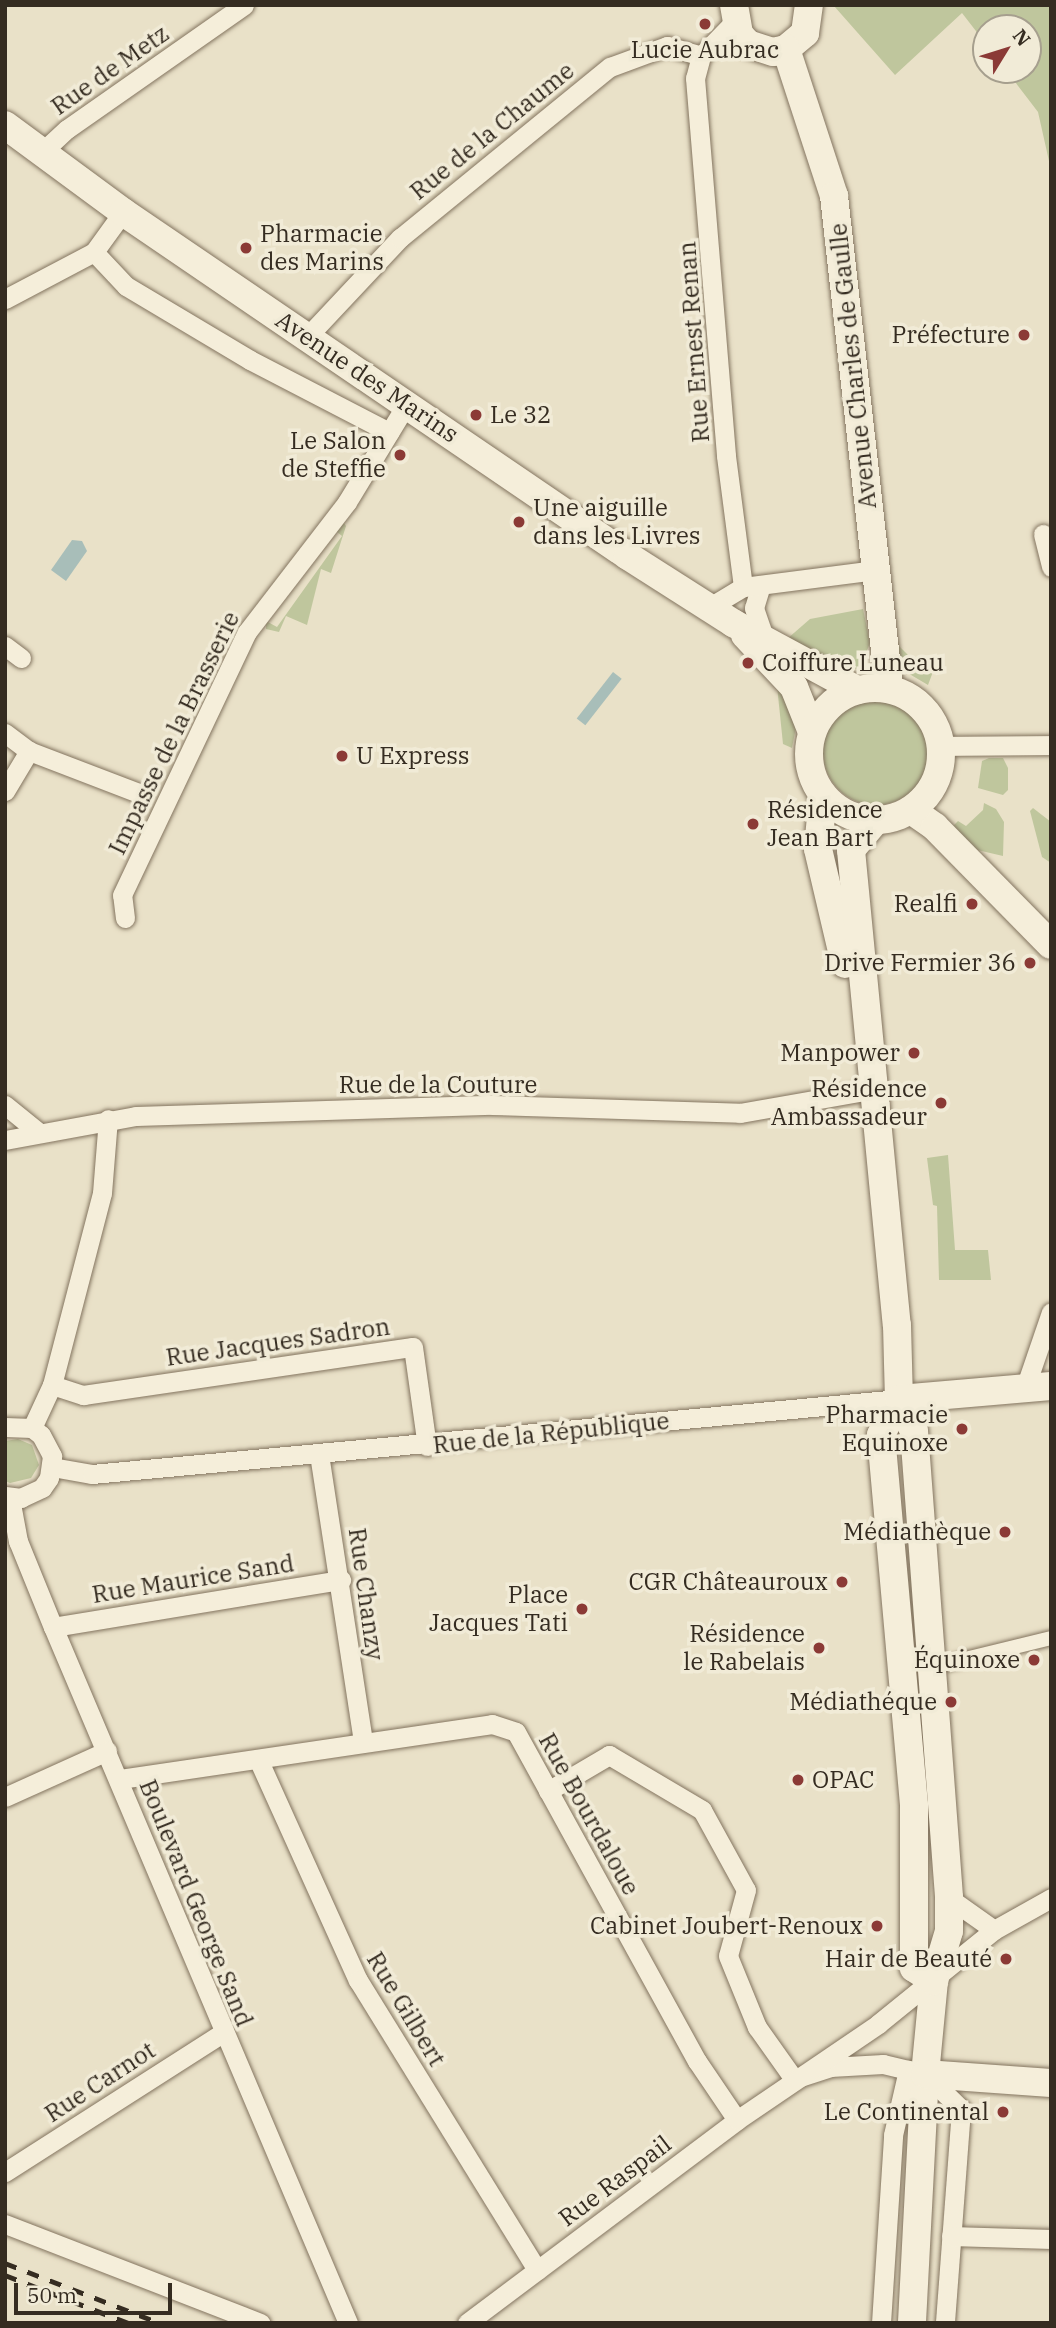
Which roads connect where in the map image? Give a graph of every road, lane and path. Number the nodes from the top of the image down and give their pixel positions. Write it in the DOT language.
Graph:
graph roads {
  1 [pos="244,5"];
  2 [pos="809,5"];
  3 [pos="734,14"];
  4 [pos="786,49"];
  5 [pos="702,56"];
  6 [pos="5,125"];
  7 [pos="41,153"];
  8 [pos="123,212"];
  9 [pos="94,252"];
  10 [pos="5,299"];
  11 [pos="307,337"];
  12 [pos="406,405"];
  13 [pos="388,432"];
  14 [pos="1043,534"];
  15 [pos="1051,567"];
  16 [pos="876,570"];
  17 [pos="752,586"];
  18 [pos="709,607"];
  19 [pos="733,623"];
  20 [pos="765,640"];
  21 [pos="889,689"];
  22 [pos="857,690"];
  23 [pos="812,732"];
  24 [pos="5,733"];
  25 [pos="1051,745"];
  26 [pos="941,746"];
  27 [pos="29,751"];
  28 [pos="5,791"];
  29 [pos="136,792"];
  30 [pos="823,795"];
  31 [pos="911,810"];
  32 [pos="876,820"];
  33 [pos="125,918"];
  34 [pos="1051,945"];
  35 [pos="872,1090"];
  36 [pos="5,1105"];
  37 [pos="108,1119"];
  38 [pos="37,1132"];
  39 [pos="5,1140"];
  40 [pos="1051,1312"];
  41 [pos="52,1385"];
  42 [pos="1038,1387"];
  43 [pos="899,1399"];
  44 [pos="5,1427"];
  45 [pos="32,1428"];
  46 [pos="427,1446"];
  47 [pos="319,1454"];
  48 [pos="52,1467"];
  49 [pos="7,1497"];
  50 [pos="341,1580"];
  51 [pos="52,1627"];
  52 [pos="1051,1638"];
  53 [pos="933,1667"];
  54 [pos="363,1741"];
  55 [pos="107,1751"];
  56 [pos="258,1759"];
  57 [pos="120,1779"];
  58 [pos="548,1791"];
  59 [pos="5,1797"];
  60 [pos="948,1898"];
  61 [pos="1051,1898"];
  62 [pos="995,1930"];
  63 [pos="924,1975"];
  64 [pos="222,2033"];
  65 [pos="917,2072"];
  66 [pos="794,2079"];
  67 [pos="1051,2083"];
  68 [pos="737,2120"];
  69 [pos="5,2172"];
  70 [pos="5,2224"];
  71 [pos="951,2236"];
  72 [pos="1051,2239"];
  73 [pos="537,2270"];
  74 [pos="260,2323"];
  75 [pos="348,2323"];
  76 [pos="467,2323"];
  77 [pos="881,2323"];
  78 [pos="912,2323"];
  79 [pos="945,2323"];
  1 -- 7 [label="street, Rue de Metz"];
  2 -- 4 [label="main road"];
  3 -- 4 [label="main road"];
  3 -- 5 [label="street"];
  4 -- 16 [label="main road, Avenue Charles de Gaulle"];
  5 -- 11 [label="street, Rue de la Chaume"];
  5 -- 17 [label="street, Rue Ernest Renan"];
  6 -- 7 [label="main road, Avenue des Marins"];
  7 -- 8 [label="main road, Avenue des Marins"];
  8 -- 9 [label="street"];
  8 -- 11 [label="main road, Avenue des Marins"];
  9 -- 10 [label="street"];
  9 -- 13 [label="street"];
  11 -- 12 [label="main road, Avenue des Marins"];
  12 -- 13 [label="street, Impasse de la Brasserie"];
  12 -- 18 [label="main road, Avenue des Marins"];
  13 -- 33 [label="street, Impasse de la Brasserie"];
  14 -- 15 [label="street"];
  16 -- 17 [label="street"];
  16 -- 21 [label="main road, Avenue Charles de Gaulle"];
  17 -- 18 [label="street"];
  17 -- 20 [label="street, Rue Ernest Renan"];
  18 -- 19 [label="main road, Avenue des Marins"];
  19 -- 20 [label="main road, Avenue des Marins"];
  19 -- 23 [label="main road, Avenue des Marins"];
  20 -- 22 [label="main road, Avenue des Marins"];
  21 -- 22 [label="main road"];
  21 -- 26 [label="main road"];
  22 -- 23 [label="main road"];
  23 -- 30 [label="main road"];
  24 -- 27 [label="street"];
  25 -- 26 [label="street"];
  26 -- 31 [label="main road"];
  27 -- 28 [label="street"];
  27 -- 29 [label="street"];
  30 -- 32 [label="main road"];
  30 -- 35 [label="main road"];
  31 -- 32 [label="main road"];
  31 -- 34 [label="main road"];
  32 -- 35 [label="main road"];
  35 -- 37 [label="street, Rue de la Couture"];
  35 -- 43 [label="main road"];
  36 -- 38 [label="street"];
  37 -- 38 [label="street, Rue de la Couture"];
  37 -- 41 [label="street"];
  38 -- 39 [label="street, Rue de la Couture"];
  40 -- 42 [label="street"];
  41 -- 45 [label="street"];
  41 -- 46 [label="street, Rue Jacques Sadron"];
  42 -- 43 [label="main road, Rue de la République"];
  43 -- 46 [label="street, Rue de la République"];
  43 -- 53 [label="main road"];
  43 -- 63 [label="main road"];
  44 -- 45 [label="street"];
  45 -- 48 [label="street"];
  46 -- 47 [label="street, Rue de la République"];
  47 -- 48 [label="street, Rue de la République"];
  47 -- 50 [label="street, Rue Chanzy"];
  48 -- 49 [label="street"];
  49 -- 51 [label="street, Boulevard George Sand"];
  50 -- 51 [label="street, Rue Maurice Sand"];
  50 -- 54 [label="street, Rue Chanzy"];
  51 -- 55 [label="street, Boulevard George Sand"];
  52 -- 53 [label="street"];
  53 -- 60 [label="main road"];
  54 -- 56 [label="street, Rue Bourdaloue"];
  54 -- 58 [label="street, Rue Bourdaloue"];
  55 -- 57 [label="street, Boulevard George Sand"];
  55 -- 59 [label="street"];
  56 -- 57 [label="street, Rue Bourdaloue"];
  56 -- 73 [label="street, Rue Gilbert"];
  57 -- 64 [label="street, Boulevard George Sand"];
  58 -- 66 [label="street"];
  58 -- 68 [label="street, Rue Bourdaloue"];
  60 -- 62 [label="street"];
  60 -- 63 [label="main road"];
  61 -- 62 [label="street, Rue Raspail"];
  62 -- 63 [label="street, Rue Raspail"];
  63 -- 65 [label="main road"];
  63 -- 66 [label="street, Rue Raspail"];
  64 -- 69 [label="street, Rue Carnot"];
  64 -- 75 [label="street, Boulevard George Sand"];
  65 -- 66 [label="street, Rue Raspail"];
  65 -- 67 [label="main road"];
  65 -- 71 [label="street"];
  65 -- 77 [label="street"];
  65 -- 78 [label="main road"];
  66 -- 68 [label="street, Rue Raspail"];
  68 -- 73 [label="street, Rue Raspail"];
  70 -- 74 [label="street"];
  71 -- 72 [label="street"];
  71 -- 79 [label="street"];
  73 -- 76 [label="street, Rue Raspail"];
}
